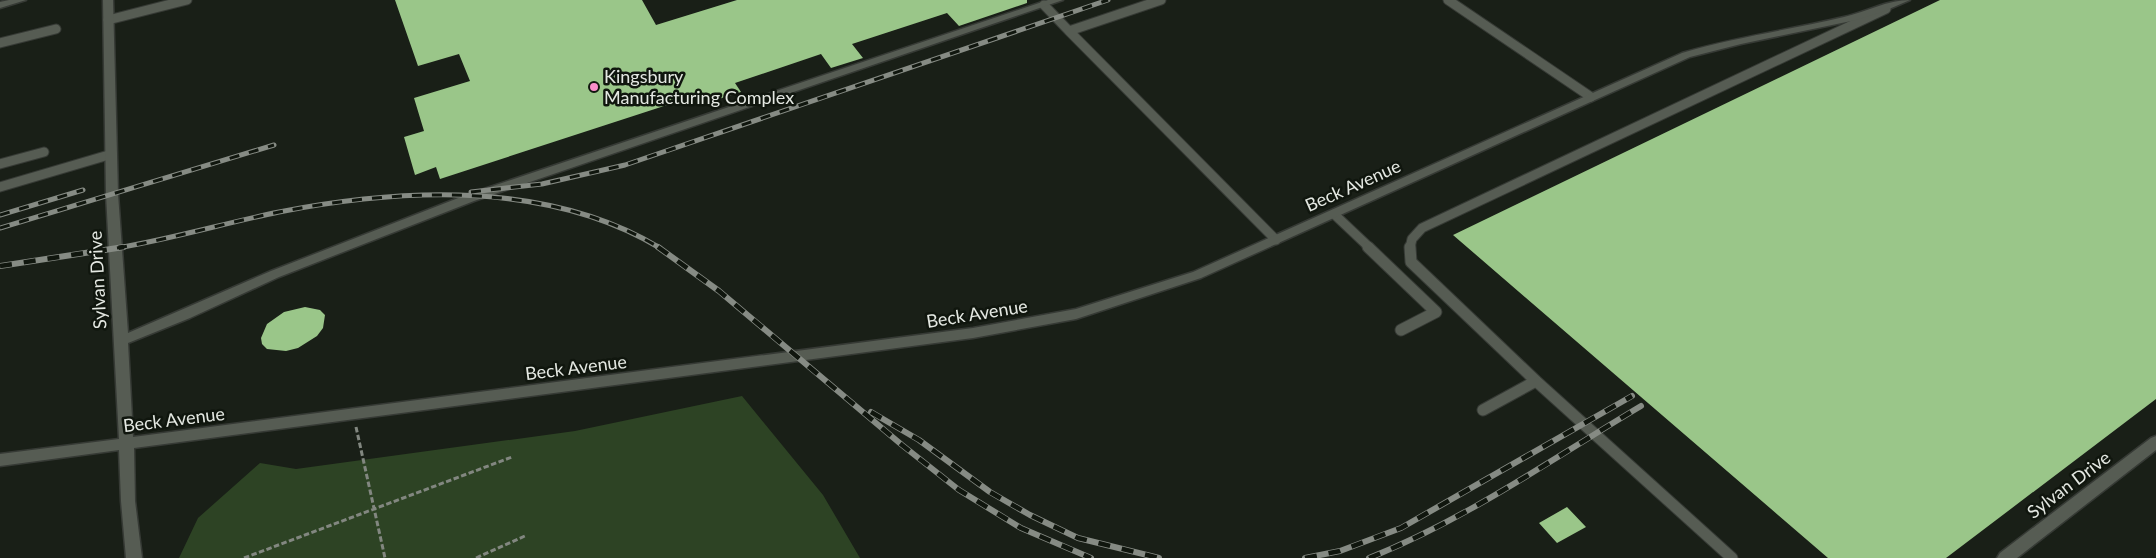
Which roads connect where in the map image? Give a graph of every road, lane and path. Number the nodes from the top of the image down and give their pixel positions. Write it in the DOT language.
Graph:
graph roads {
  1 [pos="21,0"];
  2 [pos="108,0"];
  3 [pos="187,0"];
  4 [pos="1058,0"];
  5 [pos="1160,0"];
  6 [pos="1448,0"];
  7 [pos="1900,2"];
  8 [pos="1044,4"];
  9 [pos="0,5"];
  10 [pos="108,20"];
  11 [pos="56,29"];
  12 [pos="1069,31"];
  13 [pos="0,44"];
  14 [pos="1591,97"];
  15 [pos="44,152"];
  16 [pos="112,154"];
  17 [pos="0,164"];
  18 [pos="0,187"];
  19 [pos="1334,214"];
  20 [pos="1276,240"];
  21 [pos="1401,330"];
  22 [pos="121,341"];
  23 [pos="1536,381"];
  24 [pos="1483,410"];
  25 [pos="353,414"];
  26 [pos="2156,442"];
  27 [pos="126,444"];
  28 [pos="512,457"];
  29 [pos="0,460"];
  30 [pos="374,509"];
  31 [pos="527,536"];
  32 [pos="134,558"];
  33 [pos="244,558"];
  34 [pos="385,558"];
  35 [pos="476,558"];
  36 [pos="1732,558"];
  37 [pos="2005,558"];
  1 -- 9 [label="street"];
  2 -- 10 [label="street, Sylvan Drive"];
  3 -- 10 [label="lane"];
  4 -- 8 [label="street"];
  5 -- 12 [label="lane"];
  6 -- 14 [label="lane"];
  7 -- 14 [label="street, Beck Avenue"];
  7 -- 23 [label="lane"];
  8 -- 12 [label="lane"];
  8 -- 22 [label="street"];
  10 -- 16 [label="street, Sylvan Drive"];
  11 -- 13 [label="lane"];
  12 -- 20 [label="lane"];
  14 -- 19 [label="street, Beck Avenue"];
  15 -- 17 [label="lane"];
  16 -- 18 [label="lane"];
  16 -- 22 [label="street, Sylvan Drive"];
  19 -- 20 [label="street, Beck Avenue"];
  19 -- 21 [label="lane"];
  20 -- 25 [label="street, Beck Avenue"];
  22 -- 27 [label="street, Sylvan Drive"];
  23 -- 24 [label="lane"];
  23 -- 36 [label="lane"];
  25 -- 27 [label="street, Beck Avenue"];
  25 -- 30 [label="path"];
  26 -- 37 [label="street, Sylvan Drive"];
  27 -- 29 [label="street, Beck Avenue"];
  27 -- 32 [label="street, Sylvan Drive"];
  28 -- 30 [label="path"];
  30 -- 33 [label="path"];
  30 -- 34 [label="path"];
  31 -- 35 [label="path"];
}
